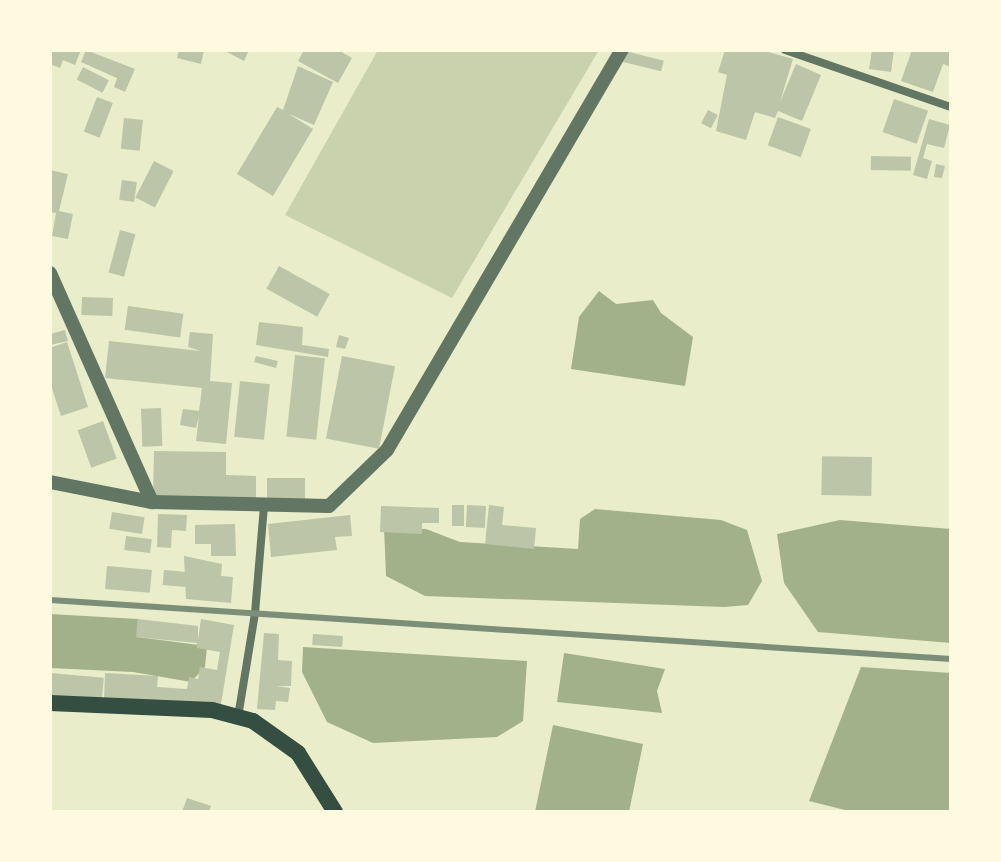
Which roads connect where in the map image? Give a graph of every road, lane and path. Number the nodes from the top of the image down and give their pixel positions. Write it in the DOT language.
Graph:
graph roads {
  1 [pos="622,50"];
  2 [pos="785,50"];
  3 [pos="951,107"];
  4 [pos="50,273"];
  5 [pos="50,482"];
  6 [pos="152,502"];
  7 [pos="264,506"];
  8 [pos="50,703"];
  9 [pos="238,717"];
  10 [pos="335,812"];
  1 -- 7 [label="street"];
  2 -- 3 [label="street"];
  4 -- 6 [label="street"];
  5 -- 6 [label="street"];
  6 -- 7 [label="street"];
  7 -- 9 [label="street"];
  8 -- 9 [label="main road"];
  9 -- 10 [label="main road"];
}
